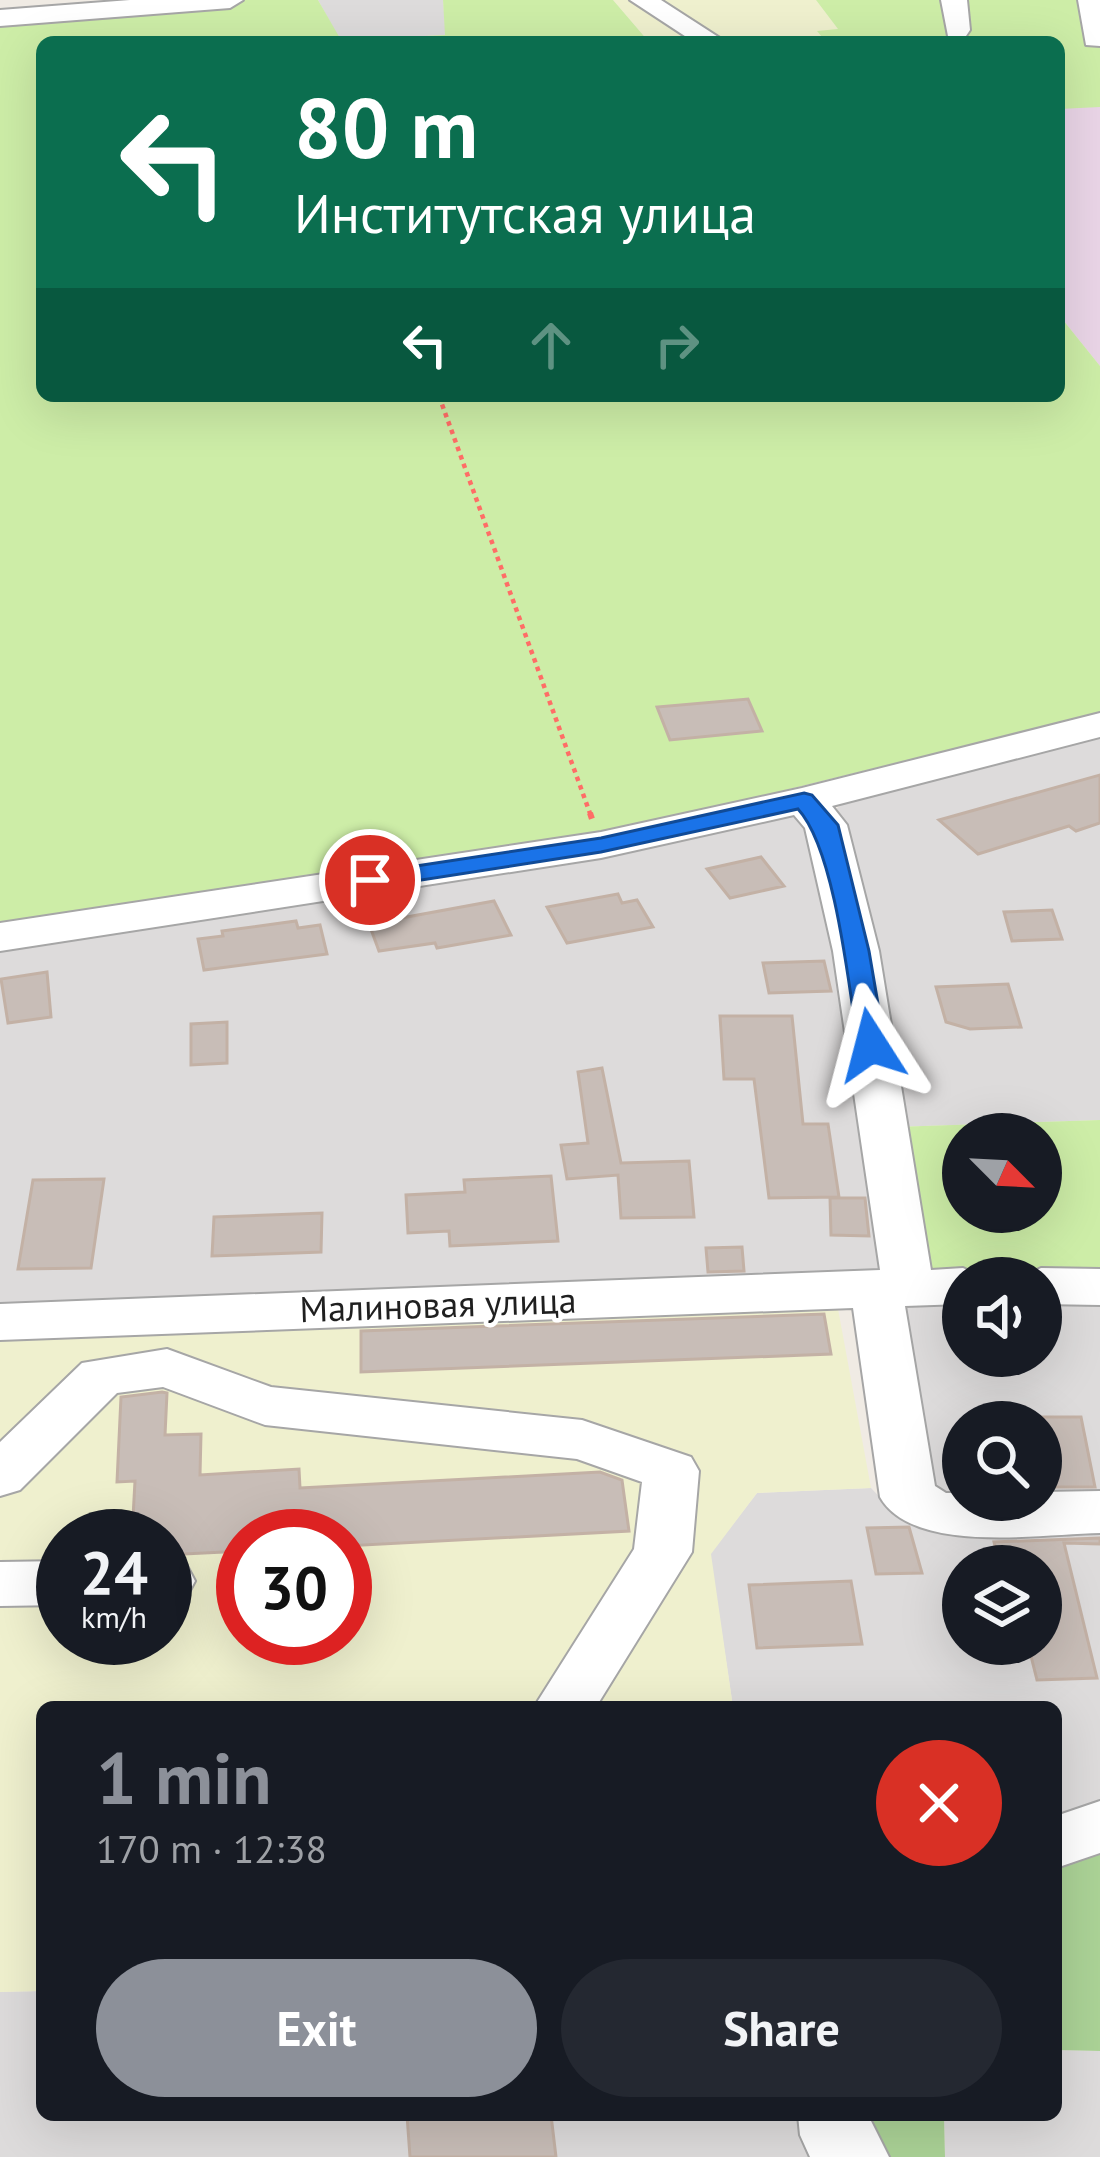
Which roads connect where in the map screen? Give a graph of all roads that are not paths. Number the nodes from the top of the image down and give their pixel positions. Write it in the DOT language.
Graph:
graph roads {
  1 [pos="230,0"];
  2 [pos="643,0"];
  3 [pos="954,0"];
  4 [pos="1091,0"];
  5 [pos="0,18"];
  6 [pos="957,30"];
  7 [pos="703,36"];
  8 [pos="1095,39"];
  9 [pos="1100,725"];
  10 [pos="804,800"];
  11 [pos="0,937"];
  12 [pos="942,1286"];
  13 [pos="1062,1286"];
  14 [pos="1100,1286"];
  15 [pos="892,1287"];
  16 [pos="0,1322"];
  17 [pos="0,1476"];
  18 [pos="1100,1512"];
  19 [pos="1,1573"];
  20 [pos="36,1578"];
  21 [pos="568,1701"];
  22 [pos="1100,1827"];
  23 [pos="1062,1840"];
  24 [pos="834,2121"];
  25 [pos="854,2157"];
  1 -- 5 [label="street"];
  2 -- 7 [label="street"];
  3 -- 6 [label="street"];
  4 -- 8 [label="street"];
  9 -- 10 [label="street"];
  10 -- 11 [label="street"];
  10 -- 15 [label="street"];
  12 -- 15 [label="street, Малиновая улица"];
  13 -- 14 [label="street"];
  15 -- 16 [label="street, Малиновая улица"];
  15 -- 18 [label="street"];
  17 -- 21 [label="street"];
  19 -- 20 [label="street"];
  22 -- 23 [label="street"];
  24 -- 25 [label="street"];
}
